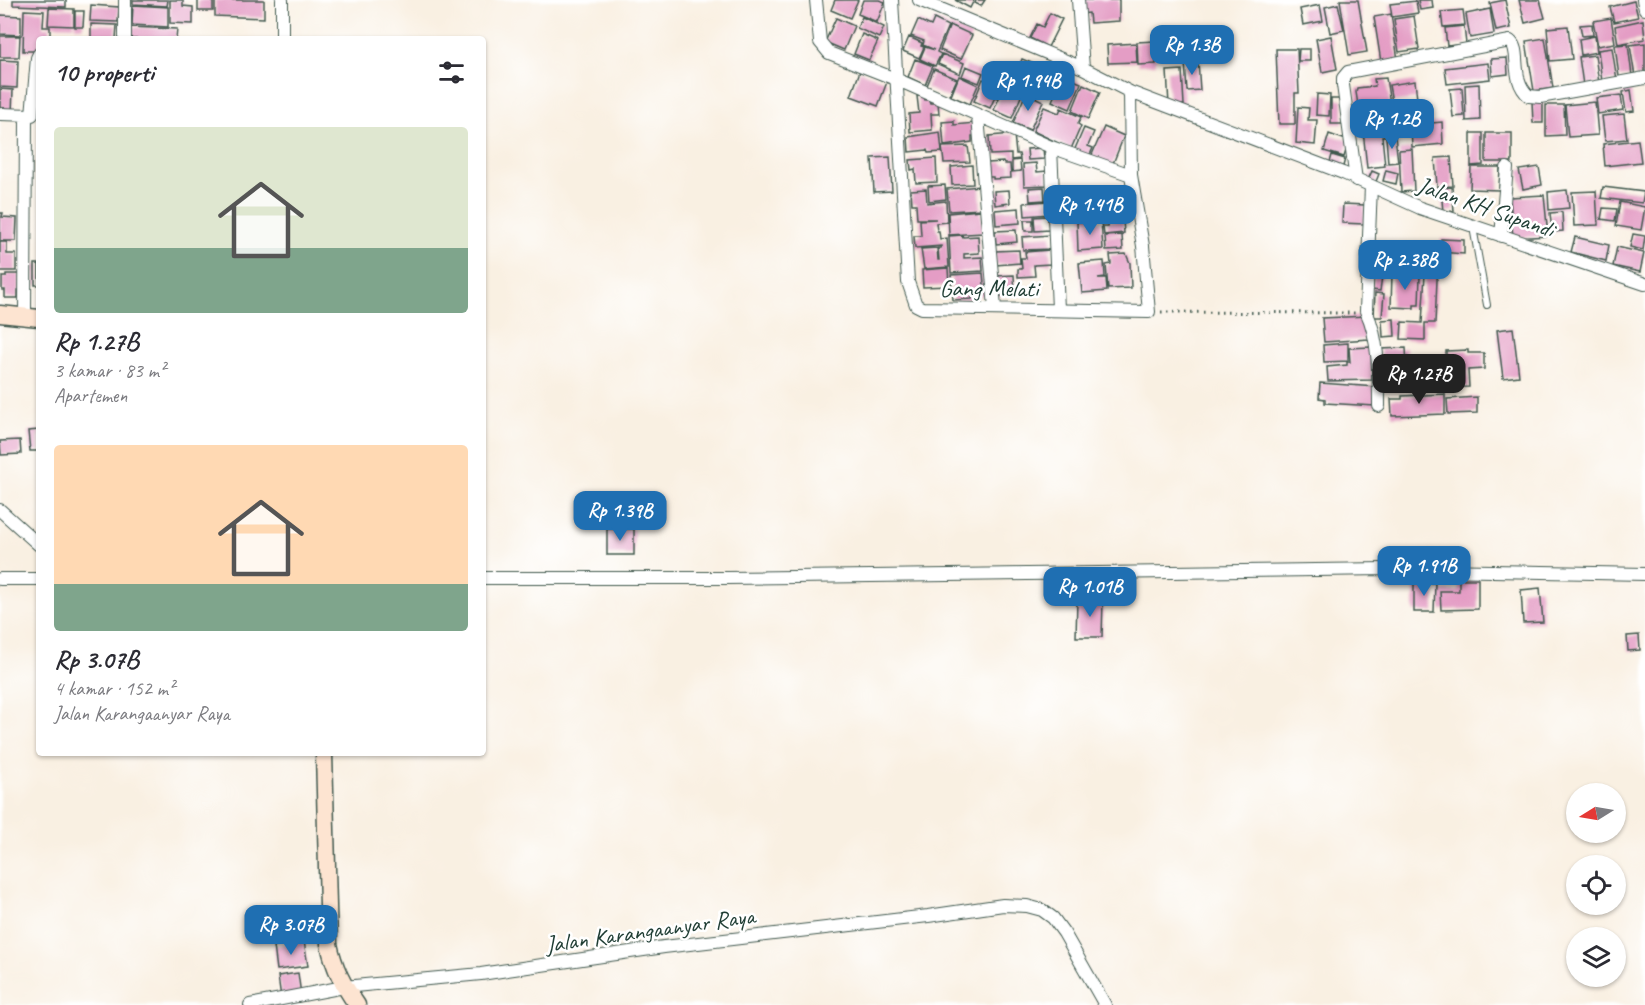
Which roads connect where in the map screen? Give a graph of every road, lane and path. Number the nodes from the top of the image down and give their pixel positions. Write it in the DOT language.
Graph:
graph roads {
  1 [pos="125,0"];
  2 [pos="282,0"];
  3 [pos="816,0"];
  4 [pos="892,0"];
  5 [pos="919,0"];
  6 [pos="1078,0"];
  7 [pos="1642,0"];
  8 [pos="1645,9"];
  9 [pos="124,36"];
  10 [pos="282,36"];
  11 [pos="1083,68"];
  12 [pos="36,69"];
  13 [pos="1645,78"];
  14 [pos="898,80"];
  15 [pos="1130,92"];
  16 [pos="0,114"];
  17 [pos="32,115"];
  18 [pos="978,117"];
  19 [pos="1050,147"];
  20 [pos="1507,168"];
  21 [pos="1131,175"];
  22 [pos="1356,180"];
  23 [pos="1371,186"];
  24 [pos="1473,227"];
  25 [pos="1501,236"];
  26 [pos="1645,284"];
  27 [pos="1487,305"];
  28 [pos="995,308"];
  29 [pos="1058,309"];
  30 [pos="1365,311"];
  31 [pos="1149,312"];
  32 [pos="0,314"];
  33 [pos="32,317"];
  34 [pos="1379,406"];
  35 [pos="0,510"];
  36 [pos="36,542"];
  37 [pos="1645,574"];
  38 [pos="486,578"];
  39 [pos="0,579"];
  40 [pos="36,579"];
  41 [pos="324,756"];
  42 [pos="344,987"];
  43 [pos="250,1005"];
  44 [pos="357,1005"];
  45 [pos="1104,1005"];
  1 -- 9 [label="street"];
  2 -- 10 [label="street"];
  3 -- 14 [label="street"];
  4 -- 14 [label="street, Gang Melati"];
  5 -- 11 [label="street"];
  6 -- 11 [label="street"];
  7 -- 8 [label="street"];
  11 -- 15 [label="street, Jalan KH Supandi"];
  12 -- 17 [label="street"];
  13 -- 22 [label="street"];
  14 -- 18 [label="street"];
  14 -- 28 [label="street, Gang Melati"];
  15 -- 21 [label="street"];
  15 -- 22 [label="street, Jalan KH Supandi"];
  16 -- 17 [label="street"];
  17 -- 33 [label="street"];
  18 -- 19 [label="street"];
  18 -- 28 [label="street"];
  19 -- 21 [label="street"];
  19 -- 29 [label="street"];
  20 -- 25 [label="street"];
  21 -- 31 [label="street"];
  22 -- 23 [label="street, Jalan KH Supandi"];
  23 -- 24 [label="street, Jalan KH Supandi"];
  23 -- 30 [label="street"];
  24 -- 25 [label="street, Jalan KH Supandi"];
  24 -- 27 [label="lane"];
  25 -- 26 [label="street, Jalan KH Supandi"];
  28 -- 29 [label="street, Gang Melati"];
  29 -- 31 [label="street, Gang Melati"];
  30 -- 31 [label="path"];
  30 -- 34 [label="street"];
  32 -- 33 [label="main road"];
  35 -- 36 [label="street"];
  37 -- 38 [label="street"];
  39 -- 40 [label="street"];
  41 -- 42 [label="main road"];
  42 -- 43 [label="street, Jalan Karangaanyar Raya"];
  42 -- 44 [label="main road"];
  42 -- 45 [label="street, Jalan Karangaanyar Raya"];
}
